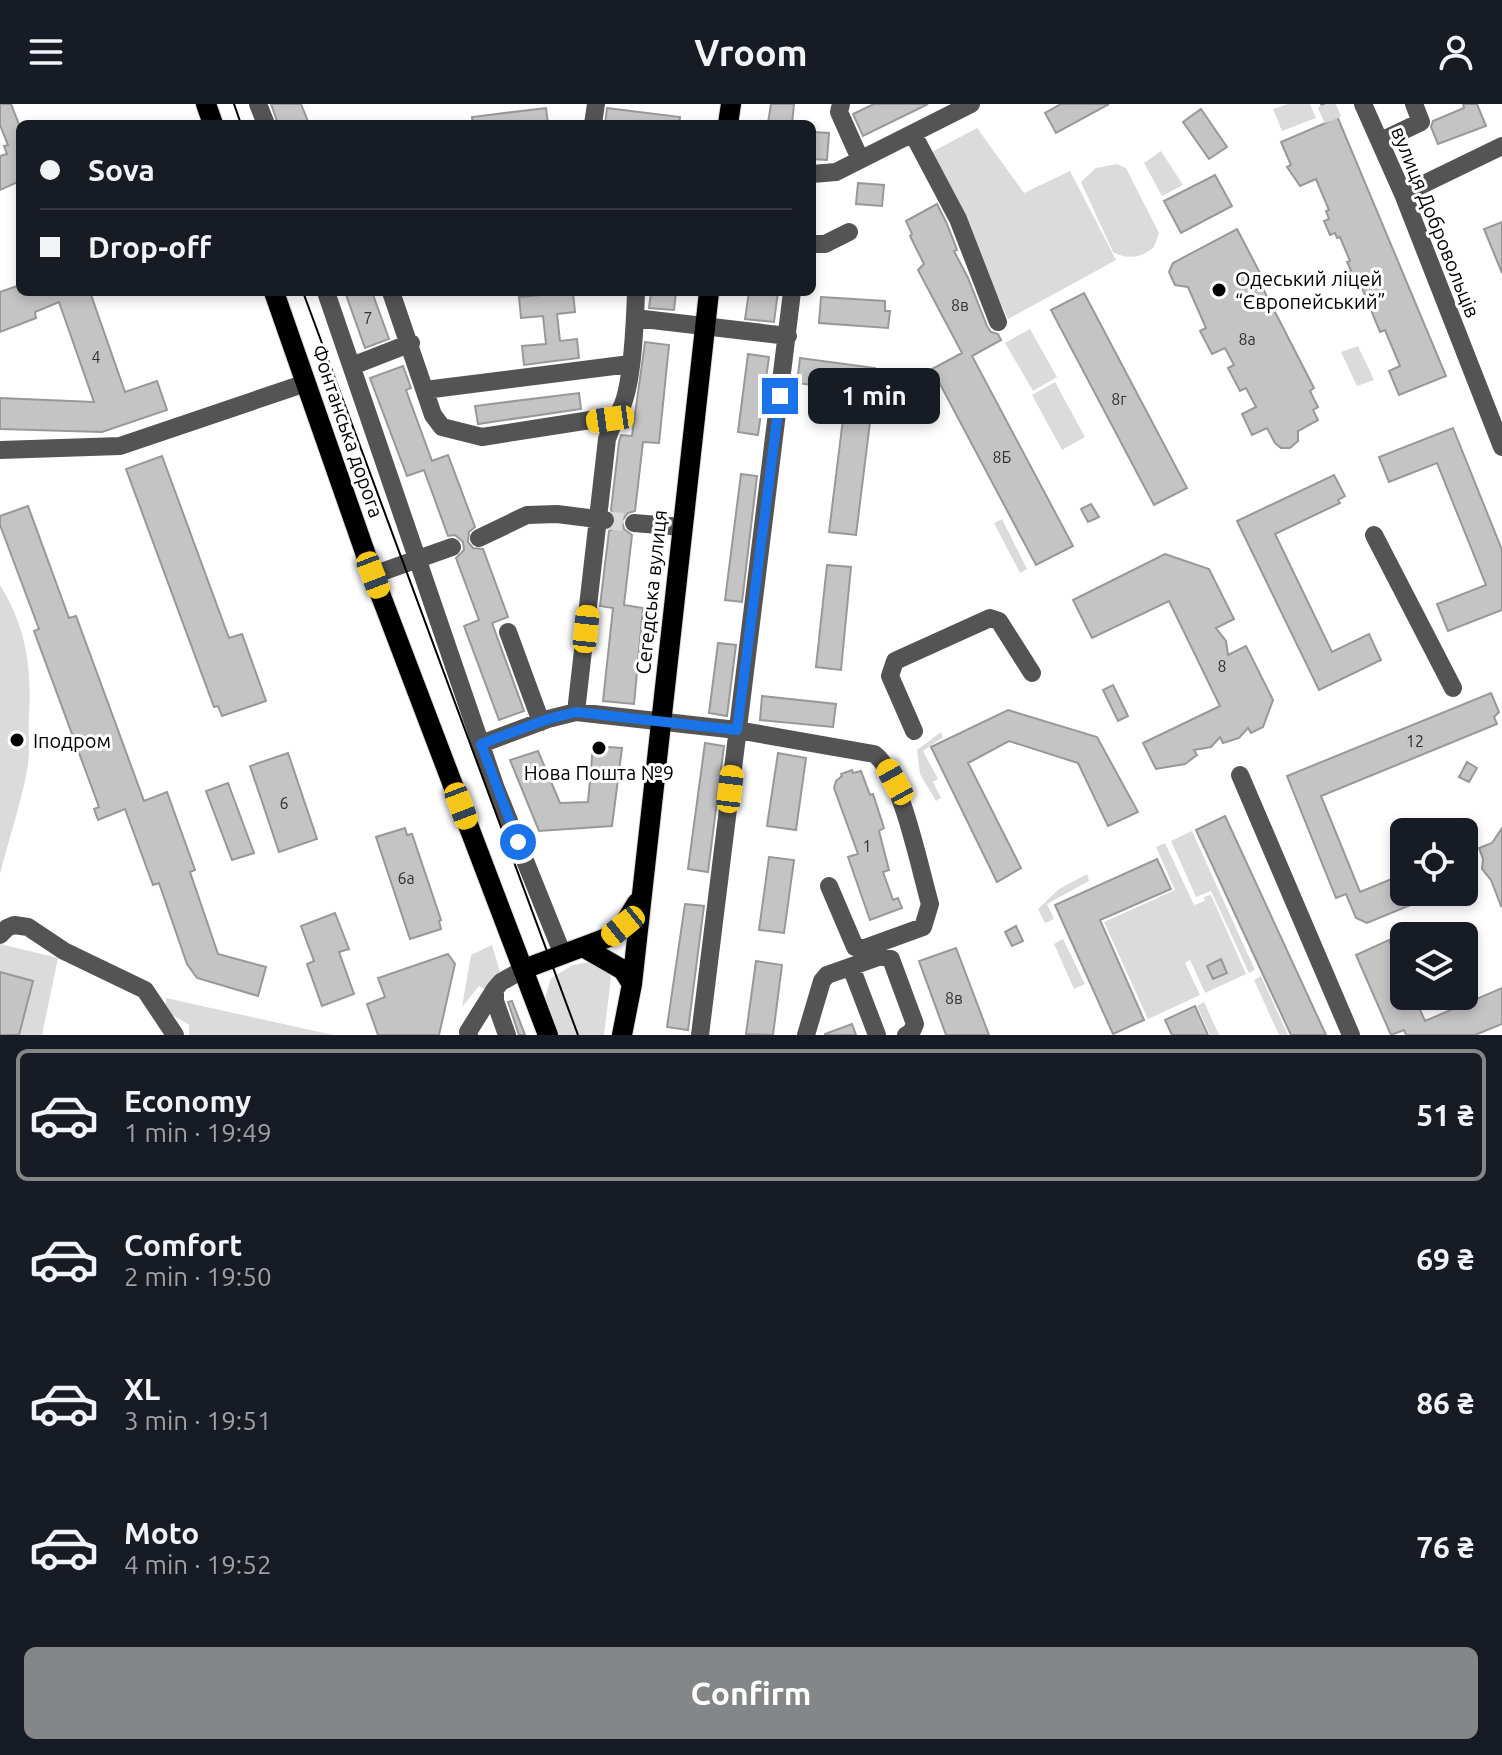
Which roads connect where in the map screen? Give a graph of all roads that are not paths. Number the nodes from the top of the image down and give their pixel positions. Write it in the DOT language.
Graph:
graph roads {
  1 [pos="841,104"];
  2 [pos="971,104"];
  3 [pos="1363,104"];
  4 [pos="1414,104"];
  5 [pos="913,134"];
  6 [pos="1381,141"];
  7 [pos="1502,146"];
  8 [pos="860,159"];
  9 [pos="816,174"];
  10 [pos="1403,194"];
  11 [pos="849,232"];
  12 [pos="816,244"];
  13 [pos="275,296"];
  14 [pos="327,296"];
  15 [pos="393,296"];
  16 [pos="636,296"];
  17 [pos="709,296"];
  18 [pos="792,296"];
  19 [pos="635,318"];
  20 [pos="998,322"];
  21 [pos="705,327"];
  22 [pos="788,336"];
  23 [pos="411,343"];
  24 [pos="630,364"];
  25 [pos="352,366"];
  26 [pos="306,383"];
  27 [pos="425,390"];
  28 [pos="616,416"];
  29 [pos="1502,447"];
  30 [pos="0,450"];
  31 [pos="602,519"];
  32 [pos="634,523"];
  33 [pos="682,527"];
  34 [pos="1374,535"];
  35 [pos="479,538"];
  36 [pos="452,547"];
  37 [pos="419,559"];
  38 [pos="373,575"];
  39 [pos="508,632"];
  40 [pos="1032,673"];
  41 [pos="1453,688"];
  42 [pos="576,712"];
  43 [pos="661,720"];
  44 [pos="541,722"];
  45 [pos="737,730"];
  46 [pos="914,731"];
  47 [pos="481,744"];
  48 [pos="1240,775"];
  49 [pos="829,886"];
  50 [pos="641,897"];
  51 [pos="0,935"];
  52 [pos="583,947"];
  53 [pos="563,955"];
  54 [pos="851,967"];
  55 [pos="524,969"];
  56 [pos="632,984"];
  57 [pos="495,989"];
  58 [pos="175,1035"];
  59 [pos="469,1035"];
  60 [pos="507,1035"];
  61 [pos="548,1035"];
  62 [pos="622,1035"];
  63 [pos="700,1035"];
  64 [pos="806,1035"];
  65 [pos="877,1035"];
  66 [pos="906,1035"];
  67 [pos="1351,1035"];
  1 -- 8 [label="street"];
  2 -- 5 [label="street"];
  3 -- 6 [label="street, вулиця Добровольців"];
  4 -- 6 [label="street"];
  5 -- 8 [label="street"];
  5 -- 20 [label="street"];
  6 -- 10 [label="street, вулиця Добровольців"];
  7 -- 10 [label="street"];
  8 -- 9 [label="street"];
  10 -- 29 [label="street, вулиця Добровольців"];
  11 -- 12 [label="street"];
  13 -- 26 [label="main road, Фонтанська дорога"];
  14 -- 25 [label="street"];
  15 -- 23 [label="street"];
  16 -- 19 [label="street"];
  17 -- 21 [label="main road, Сегедська вулиця"];
  18 -- 22 [label="street"];
  19 -- 21 [label="street"];
  19 -- 24 [label="street"];
  21 -- 22 [label="street"];
  21 -- 33 [label="main road, Сегедська вулиця"];
  22 -- 45 [label="street"];
  23 -- 25 [label="street"];
  23 -- 27 [label="street"];
  24 -- 27 [label="street"];
  24 -- 28 [label="street"];
  25 -- 37 [label="street"];
  26 -- 30 [label="street"];
  26 -- 38 [label="main road, Фонтанська дорога"];
  27 -- 28 [label="street"];
  28 -- 31 [label="street"];
  31 -- 35 [label="street"];
  31 -- 42 [label="street"];
  32 -- 33 [label="street"];
  33 -- 43 [label="main road, Сегедська вулиця"];
  34 -- 41 [label="street"];
  36 -- 37 [label="street"];
  37 -- 38 [label="street"];
  37 -- 47 [label="street"];
  38 -- 55 [label="main road, Фонтанська дорога"];
  39 -- 44 [label="street"];
  40 -- 46 [label="street"];
  42 -- 43 [label="street"];
  42 -- 44 [label="street"];
  43 -- 45 [label="street"];
  43 -- 50 [label="main road, Сегедська вулиця"];
  44 -- 47 [label="street"];
  45 -- 49 [label="street"];
  45 -- 63 [label="street"];
  47 -- 53 [label="street"];
  48 -- 67 [label="street"];
  50 -- 52 [label="main road, Сегедська вулиця"];
  50 -- 56 [label="main road, Сегедська вулиця"];
  51 -- 58 [label="street"];
  52 -- 53 [label="main road, Сегедська вулиця"];
  52 -- 56 [label="main road"];
  53 -- 55 [label="main road, Сегедська вулиця"];
  54 -- 64 [label="street"];
  54 -- 65 [label="street"];
  54 -- 66 [label="street"];
  55 -- 57 [label="street"];
  55 -- 61 [label="main road, Фонтанська дорога"];
  56 -- 62 [label="main road, Сегедська вулиця"];
  57 -- 59 [label="street"];
  57 -- 60 [label="street"];
}
